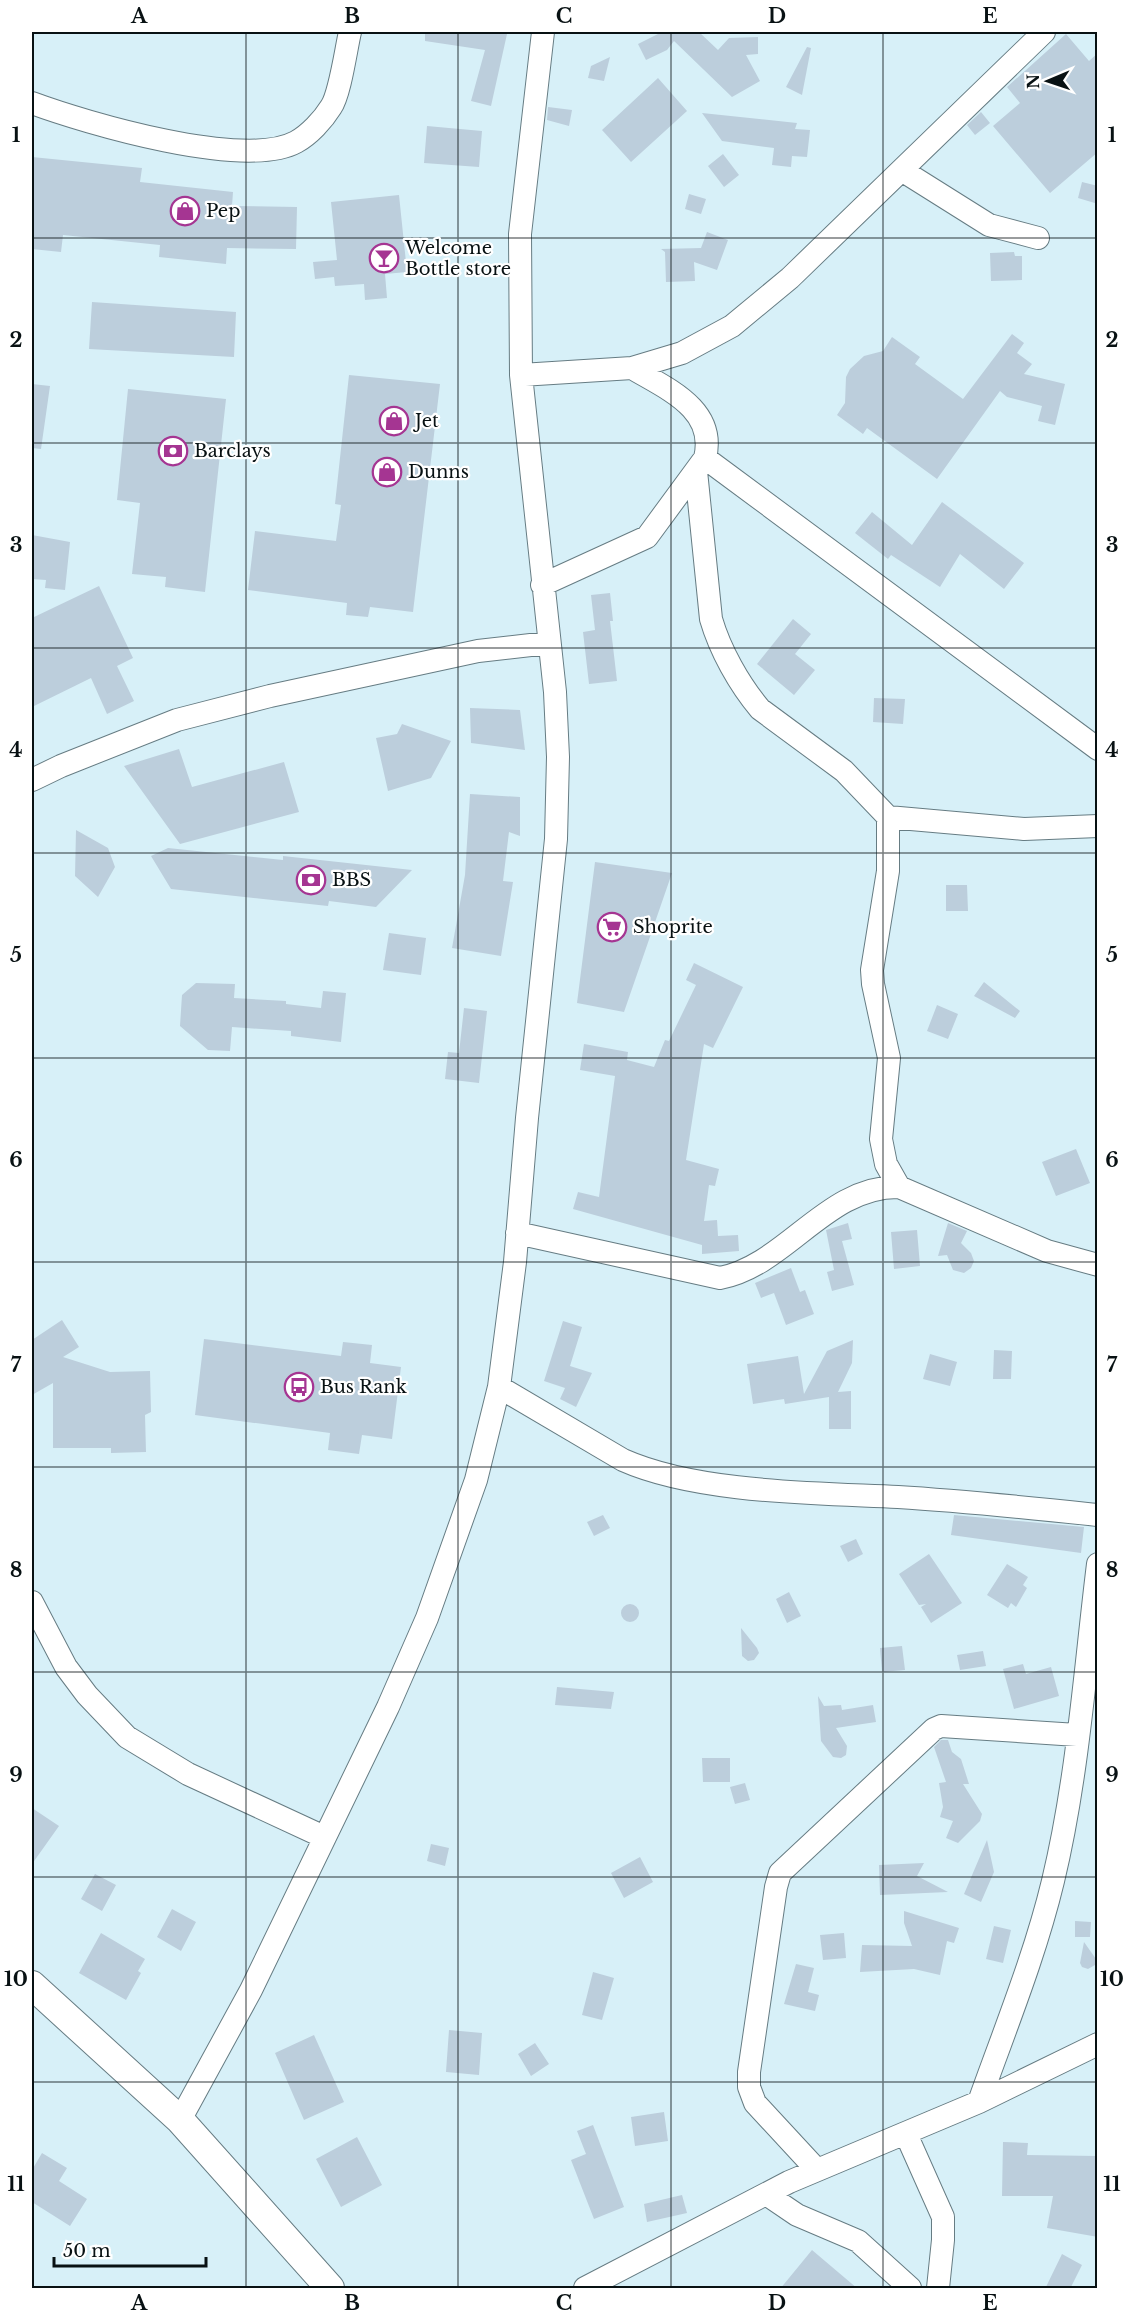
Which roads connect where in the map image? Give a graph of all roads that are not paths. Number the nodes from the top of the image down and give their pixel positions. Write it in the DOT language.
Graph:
graph roads {
  1 [pos="350,32"];
  2 [pos="543,32"];
  3 [pos="1044,32"];
  4 [pos="32,103"];
  5 [pos="903,171"];
  6 [pos="1038,238"];
  7 [pos="632,368"];
  8 [pos="521,375"];
  9 [pos="700,464"];
  10 [pos="542,585"];
  11 [pos="548,643"];
  12 [pos="1098,749"];
  13 [pos="32,780"];
  14 [pos="888,817"];
  15 [pos="1098,825"];
  16 [pos="899,1187"];
  17 [pos="517,1233"];
  18 [pos="1098,1265"];
  19 [pos="499,1387"];
  20 [pos="1098,1515"];
  21 [pos="1098,1564"];
  22 [pos="1095,1601"];
  23 [pos="32,1602"];
  24 [pos="1077,1735"];
  25 [pos="324,1837"];
  26 [pos="32,1985"];
  27 [pos="1098,2044"];
  28 [pos="1071,2059"];
  29 [pos="1098,2064"];
  30 [pos="979,2102"];
  31 [pos="180,2120"];
  32 [pos="906,2134"];
  33 [pos="817,2170"];
  34 [pos="766,2194"];
  35 [pos="330,2289"];
  36 [pos="585,2289"];
  37 [pos="910,2289"];
  38 [pos="938,2289"];
  1 -- 4 [label="street"];
  2 -- 8 [label="street"];
  3 -- 5 [label="street"];
  5 -- 6 [label="street"];
  5 -- 7 [label="street"];
  7 -- 8 [label="street"];
  7 -- 9 [label="street"];
  8 -- 10 [label="street"];
  9 -- 10 [label="street"];
  9 -- 12 [label="street"];
  9 -- 14 [label="street"];
  10 -- 11 [label="street"];
  11 -- 13 [label="street"];
  11 -- 17 [label="street"];
  14 -- 15 [label="street"];
  14 -- 16 [label="street"];
  16 -- 17 [label="street"];
  16 -- 18 [label="street"];
  17 -- 19 [label="street"];
  19 -- 20 [label="street"];
  19 -- 25 [label="street"];
  21 -- 22 [label="street"];
  22 -- 24 [label="street"];
  23 -- 25 [label="street"];
  24 -- 30 [label="street"];
  24 -- 33 [label="street"];
  25 -- 31 [label="street"];
  26 -- 31 [label="main road"];
  27 -- 28 [label="street"];
  28 -- 29 [label="street"];
  28 -- 30 [label="street"];
  30 -- 32 [label="street"];
  31 -- 35 [label="main road"];
  32 -- 33 [label="street"];
  32 -- 38 [label="street"];
  33 -- 34 [label="street"];
  34 -- 36 [label="street"];
  34 -- 37 [label="street"];
}
